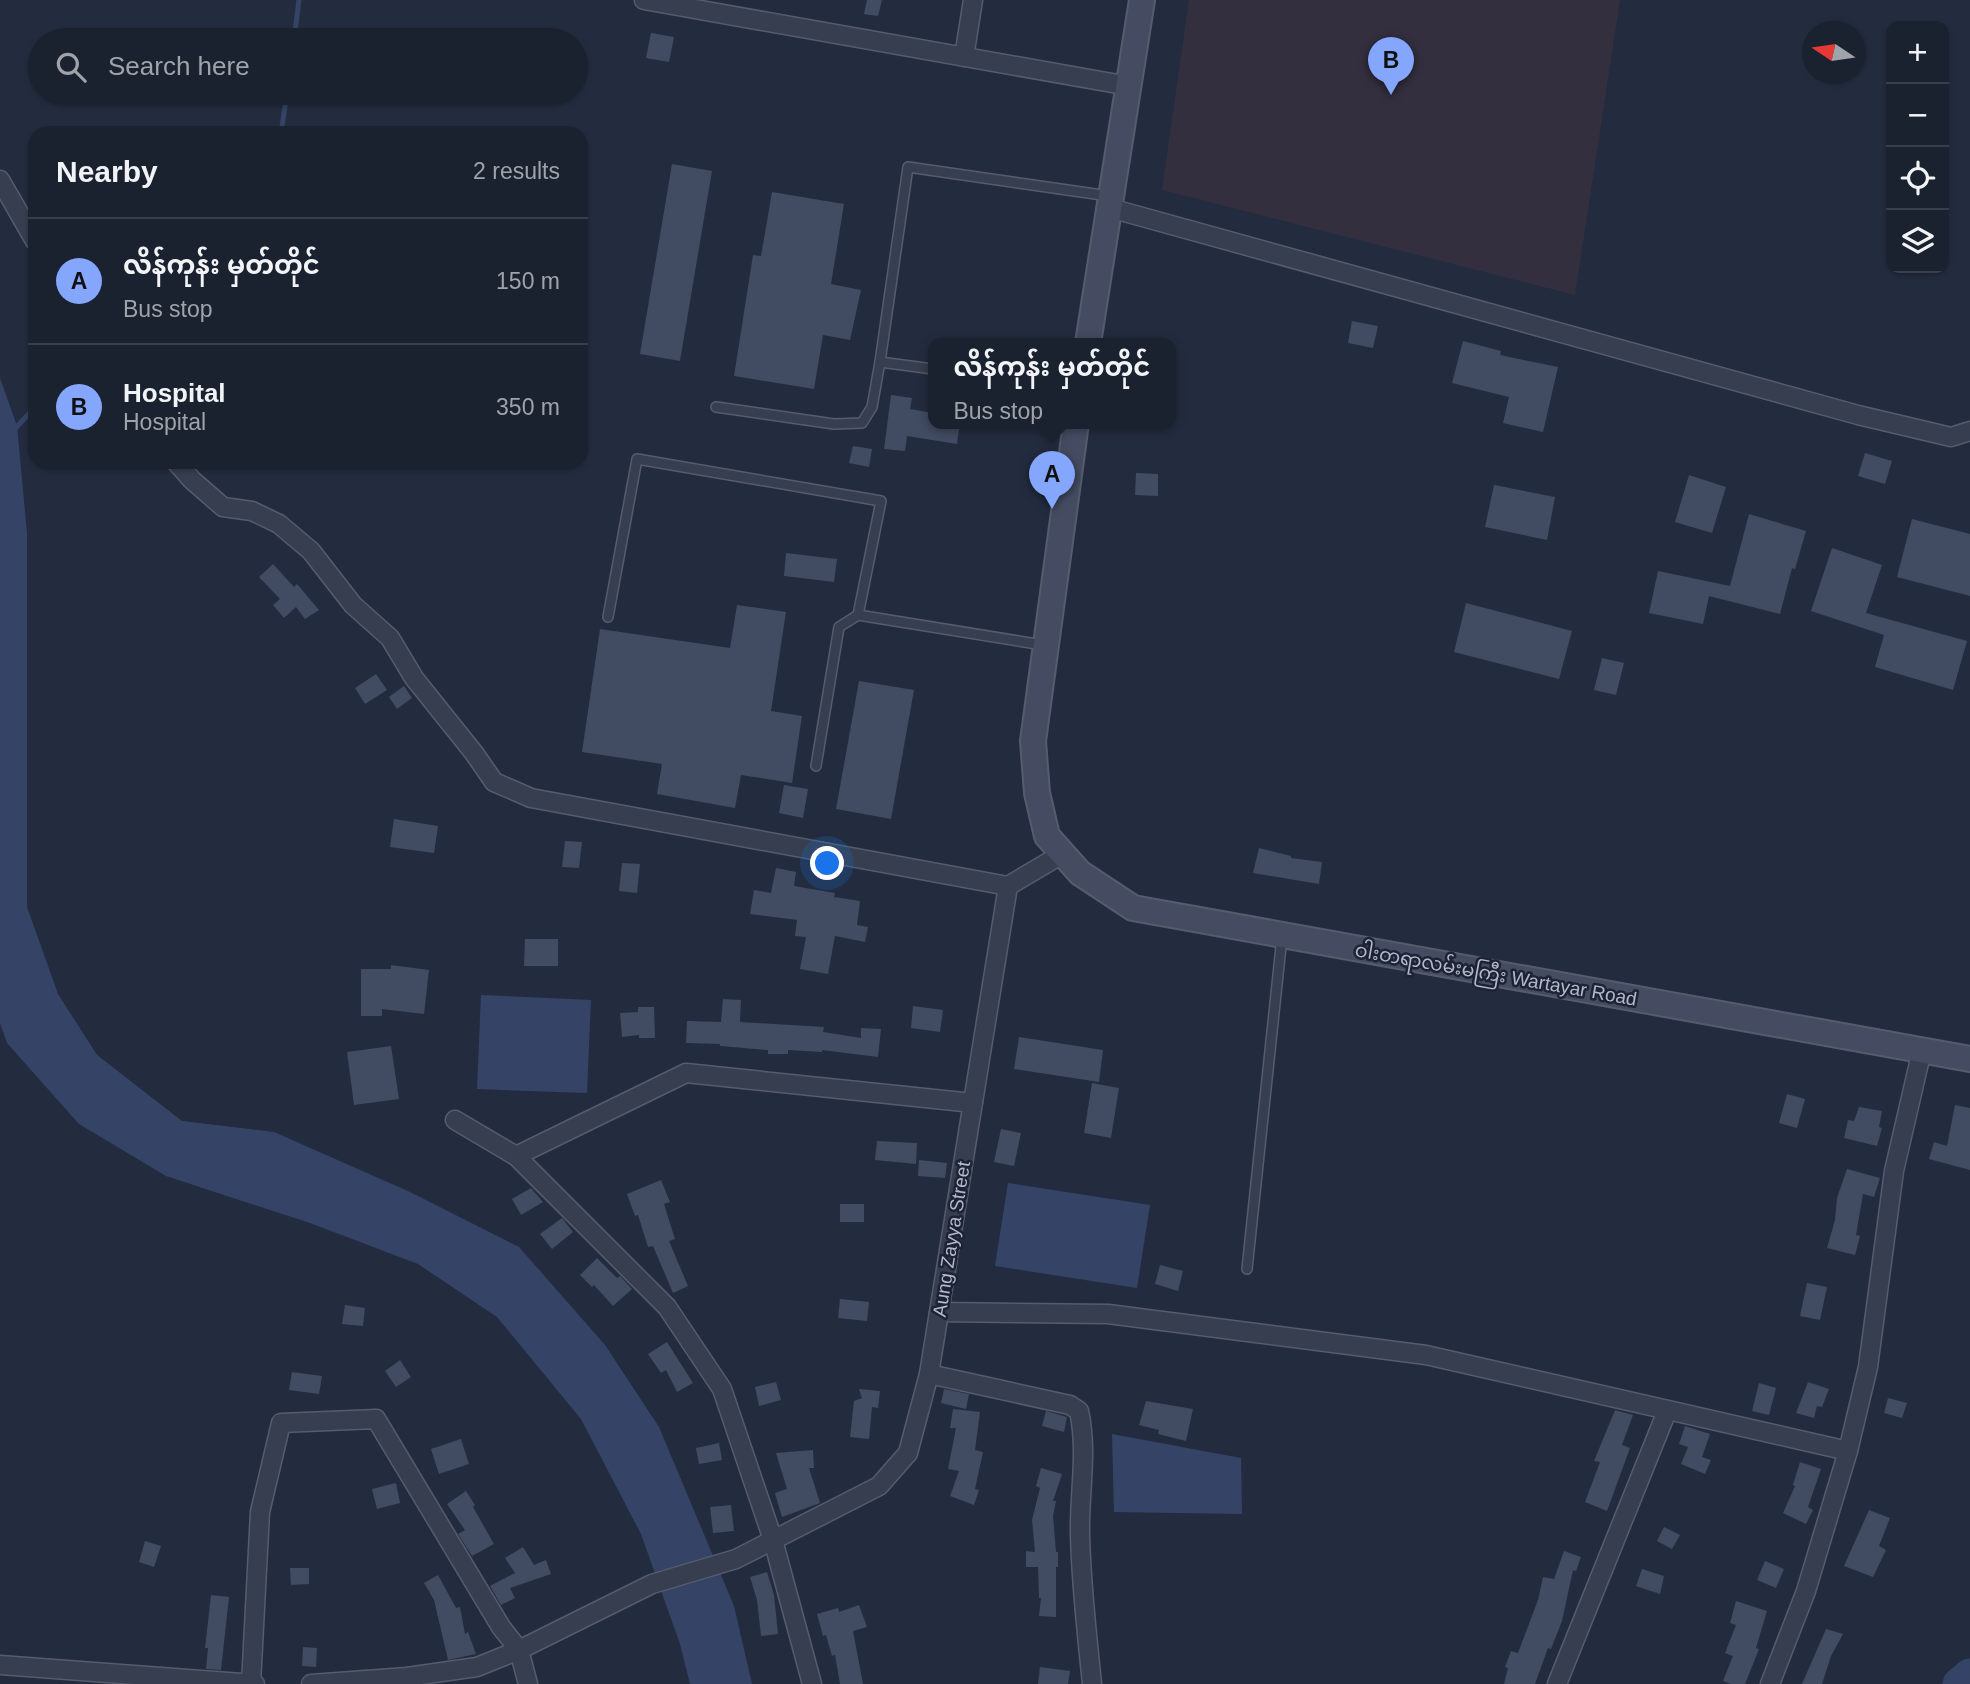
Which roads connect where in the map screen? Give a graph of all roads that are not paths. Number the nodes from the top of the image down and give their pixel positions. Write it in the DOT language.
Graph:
graph roads {
  1 [pos="643,0"];
  2 [pos="973,0"];
  3 [pos="1142,0"];
  4 [pos="964,57"];
  5 [pos="1129,86"];
  6 [pos="0,180"];
  7 [pos="1111,203"];
  8 [pos="28,229"];
  9 [pos="1089,338"];
  10 [pos="880,362"];
  11 [pos="928,368"];
  12 [pos="716,407"];
  13 [pos="1075,429"];
  14 [pos="1970,431"];
  15 [pos="182,469"];
  16 [pos="858,615"];
  17 [pos="608,617"];
  18 [pos="1047,646"];
  19 [pos="816,766"];
  20 [pos="1056,845"];
  21 [pos="1009,886"];
  22 [pos="1282,935"];
  23 [pos="1922,1051"];
  24 [pos="1970,1059"];
  25 [pos="973,1103"];
  26 [pos="455,1119"];
  27 [pos="516,1156"];
  28 [pos="1247,1269"];
  29 [pos="939,1312"];
  30 [pos="929,1374"];
  31 [pos="1667,1410"];
  32 [pos="1847,1451"];
  33 [pos="773,1540"];
  34 [pos="519,1650"];
  35 [pos="0,1665"];
  36 [pos="253,1684"];
  37 [pos="310,1684"];
  38 [pos="528,1684"];
  39 [pos="812,1684"];
  40 [pos="1092,1684"];
  41 [pos="1557,1684"];
  42 [pos="1770,1684"];
  1 -- 4 [label="street"];
  2 -- 4 [label="street"];
  3 -- 5 [label="street"];
  4 -- 5 [label="street"];
  5 -- 7 [label="street"];
  6 -- 8 [label="street"];
  7 -- 9 [label="street"];
  7 -- 10 [label="lane"];
  7 -- 14 [label="street"];
  10 -- 11 [label="lane"];
  10 -- 12 [label="lane"];
  13 -- 18 [label="street"];
  15 -- 21 [label="street"];
  16 -- 17 [label="lane"];
  16 -- 18 [label="lane"];
  16 -- 19 [label="lane"];
  18 -- 20 [label="street"];
  20 -- 21 [label="street"];
  20 -- 22 [label="street, ဝါးတရာလမ်းမကြီး Wartayar Road"];
  21 -- 25 [label="street, Aung Zayya Street"];
  22 -- 23 [label="street, ဝါးတရာလမ်းမကြီး Wartayar Road"];
  22 -- 28 [label="lane"];
  23 -- 24 [label="street, ဝါးတရာလမ်းမကြီး Wartayar Road"];
  23 -- 32 [label="street"];
  25 -- 27 [label="street"];
  25 -- 29 [label="street, Aung Zayya Street"];
  26 -- 27 [label="street"];
  27 -- 33 [label="street"];
  29 -- 30 [label="street, Aung Zayya Street"];
  29 -- 31 [label="street"];
  30 -- 33 [label="street, Aung Zayya Street"];
  30 -- 40 [label="street"];
  31 -- 32 [label="street"];
  31 -- 41 [label="street"];
  32 -- 42 [label="street"];
  33 -- 34 [label="street, Aung Zayya Street"];
  33 -- 39 [label="street"];
  34 -- 36 [label="street"];
  34 -- 37 [label="street, Aung Zayya Street"];
  34 -- 38 [label="street"];
  35 -- 36 [label="street"];
}
